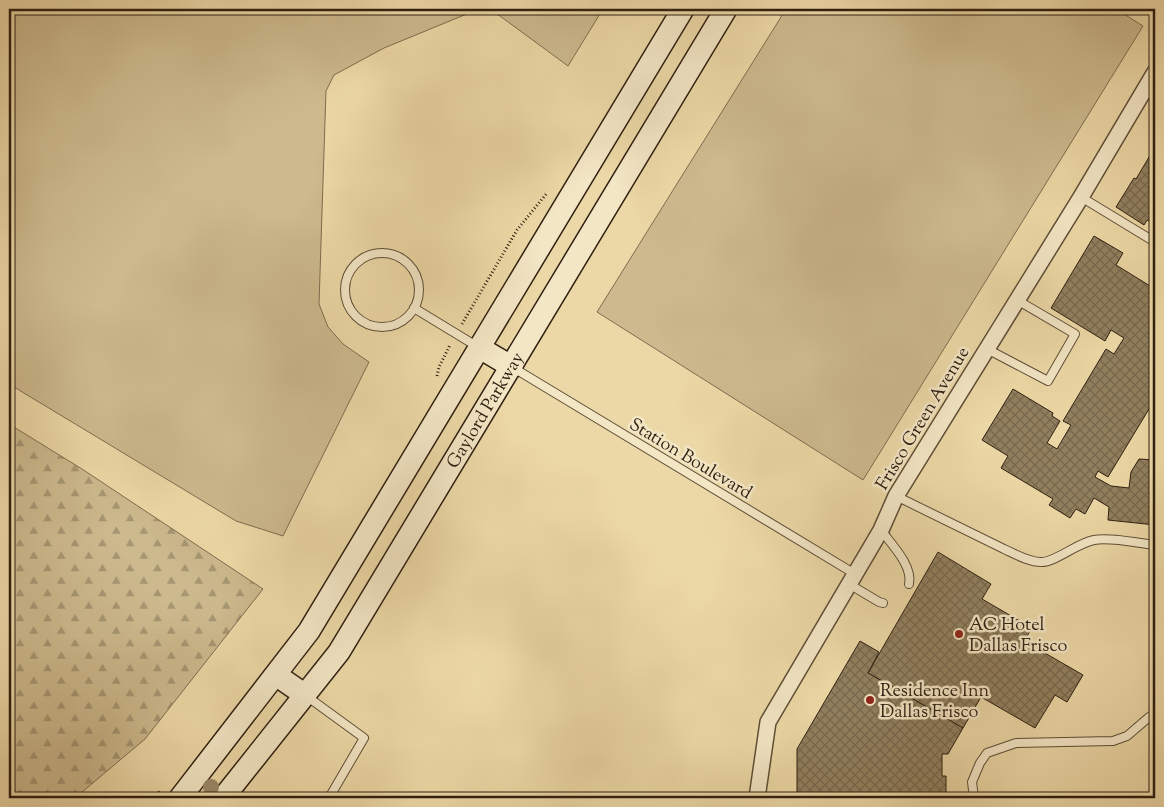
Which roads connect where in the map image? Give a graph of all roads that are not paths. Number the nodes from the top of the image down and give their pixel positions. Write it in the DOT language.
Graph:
graph roads {
  1 [pos="683,9"];
  2 [pos="726,9"];
  3 [pos="1155,72"];
  4 [pos="1081,197"];
  5 [pos="1155,242"];
  6 [pos="1017,300"];
  7 [pos="414,308"];
  8 [pos="480,348"];
  9 [pos="987,349"];
  10 [pos="512,367"];
  11 [pos="896,496"];
  12 [pos="882,530"];
  13 [pos="1155,545"];
  14 [pos="852,579"];
  15 [pos="909,584"];
  16 [pos="883,603"];
  17 [pos="276,675"];
  18 [pos="305,695"];
  19 [pos="1155,713"];
  20 [pos="172,792"];
  21 [pos="223,798"];
  22 [pos="329,798"];
  23 [pos="757,798"];
  24 [pos="974,798"];
  1 -- 8 [label="street, Gaylord Parkway"];
  2 -- 10 [label="street, Gaylord Parkway"];
  3 -- 4 [label="street, Frisco Green Avenue"];
  4 -- 5 [label="lane"];
  4 -- 6 [label="street, Frisco Green Avenue"];
  6 -- 9 [label="street, Frisco Green Avenue"];
  6 -- 9 [label="lane"];
  7 -- 7 [label="lane"];
  7 -- 8 [label="lane"];
  8 -- 10 [label="street"];
  8 -- 17 [label="street, Gaylord Parkway"];
  9 -- 11 [label="street, Frisco Green Avenue"];
  10 -- 14 [label="lane, Station Boulevard"];
  10 -- 18 [label="street, Gaylord Parkway"];
  11 -- 12 [label="street, Frisco Green Avenue"];
  11 -- 13 [label="lane"];
  12 -- 14 [label="street, Frisco Green Avenue"];
  12 -- 15 [label="lane"];
  14 -- 16 [label="lane, Station Boulevard"];
  14 -- 23 [label="street, Frisco Green Avenue"];
  17 -- 18 [label="street"];
  17 -- 20 [label="street, Gaylord Parkway"];
  18 -- 21 [label="street, Gaylord Parkway"];
  18 -- 22 [label="lane"];
  19 -- 24 [label="lane"];
}
